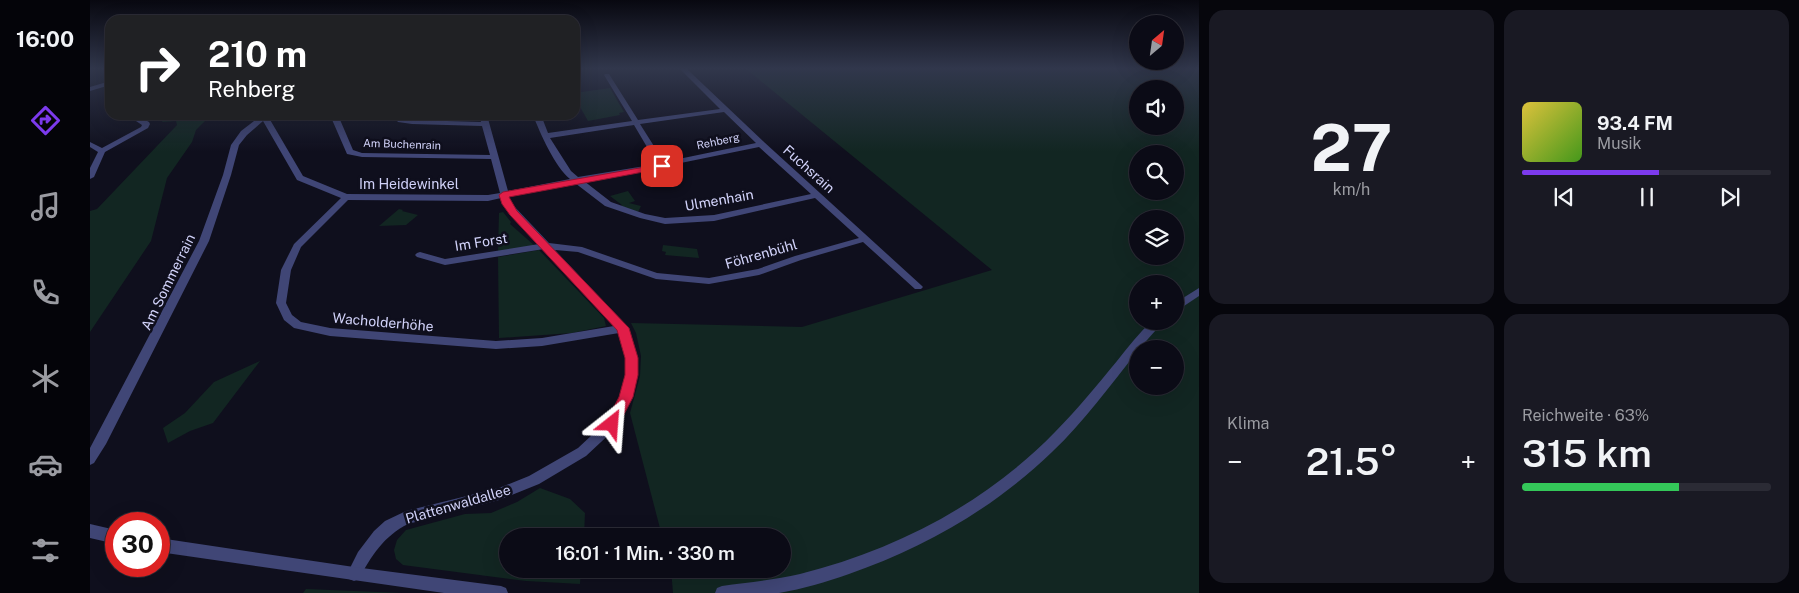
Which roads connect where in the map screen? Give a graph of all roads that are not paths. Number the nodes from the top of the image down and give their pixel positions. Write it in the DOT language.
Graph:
graph roads {
  1 [pos="620,97"];
  2 [pos="712,97"];
  3 [pos="726,110"];
  4 [pos="139,120"];
  5 [pos="260,120"];
  6 [pos="267,120"];
  7 [pos="336,120"];
  8 [pos="428,120"];
  9 [pos="484,120"];
  10 [pos="540,120"];
  11 [pos="636,123"];
  12 [pos="485,124"];
  13 [pos="545,136"];
  14 [pos="90,144"];
  15 [pos="761,144"];
  16 [pos="102,151"];
  17 [pos="493,157"];
  18 [pos="662,166"];
  19 [pos="90,177"];
  20 [pos="576,180"];
  21 [pos="503,195"];
  22 [pos="816,195"];
  23 [pos="346,198"];
  24 [pos="865,239"];
  25 [pos="547,246"];
  26 [pos="420,255"];
  27 [pos="918,287"];
  28 [pos="1199,291"];
  29 [pos="1184,302"];
  30 [pos="623,328"];
  31 [pos="1149,330"];
  32 [pos="90,459"];
  33 [pos="90,532"];
  34 [pos="105,535"];
  35 [pos="170,548"];
  36 [pos="354,574"];
  37 [pos="501,593"];
  38 [pos="722,593"];
  1 -- 11 [label="street"];
  2 -- 3 [label="street, Fuchsrain"];
  3 -- 11 [label="street"];
  3 -- 15 [label="street, Fuchsrain"];
  4 -- 16 [label="street"];
  5 -- 32 [label="street, Am Sommerrain"];
  6 -- 23 [label="street, Im Heidewinkel"];
  7 -- 17 [label="street, Am Buchenrain"];
  8 -- 12 [label="street"];
  9 -- 12 [label="street, Plattenwaldallee"];
  10 -- 13 [label="street, Ulmenhain"];
  11 -- 13 [label="street"];
  11 -- 18 [label="street"];
  12 -- 17 [label="street, Plattenwaldallee"];
  13 -- 20 [label="street, Ulmenhain"];
  14 -- 16 [label="street"];
  15 -- 18 [label="street, Rehberg"];
  15 -- 22 [label="street, Fuchsrain"];
  16 -- 19 [label="street"];
  17 -- 21 [label="street, Plattenwaldallee"];
  18 -- 20 [label="street, Rehberg"];
  20 -- 21 [label="street, Rehberg"];
  20 -- 22 [label="street, Ulmenhain"];
  21 -- 23 [label="street, Im Heidewinkel"];
  21 -- 25 [label="street, Plattenwaldallee"];
  22 -- 24 [label="street, Fuchsrain"];
  23 -- 30 [label="street, Wacholderhöhe"];
  24 -- 25 [label="street, Föhrenbühl"];
  24 -- 27 [label="street, Fuchsrain"];
  25 -- 26 [label="street, Im Forst"];
  25 -- 30 [label="street, Plattenwaldallee"];
  28 -- 29 [label="street"];
  30 -- 36 [label="street, Plattenwaldallee"];
  31 -- 38 [label="street"];
  33 -- 34 [label="street"];
  35 -- 36 [label="street"];
  36 -- 37 [label="street"];
}
